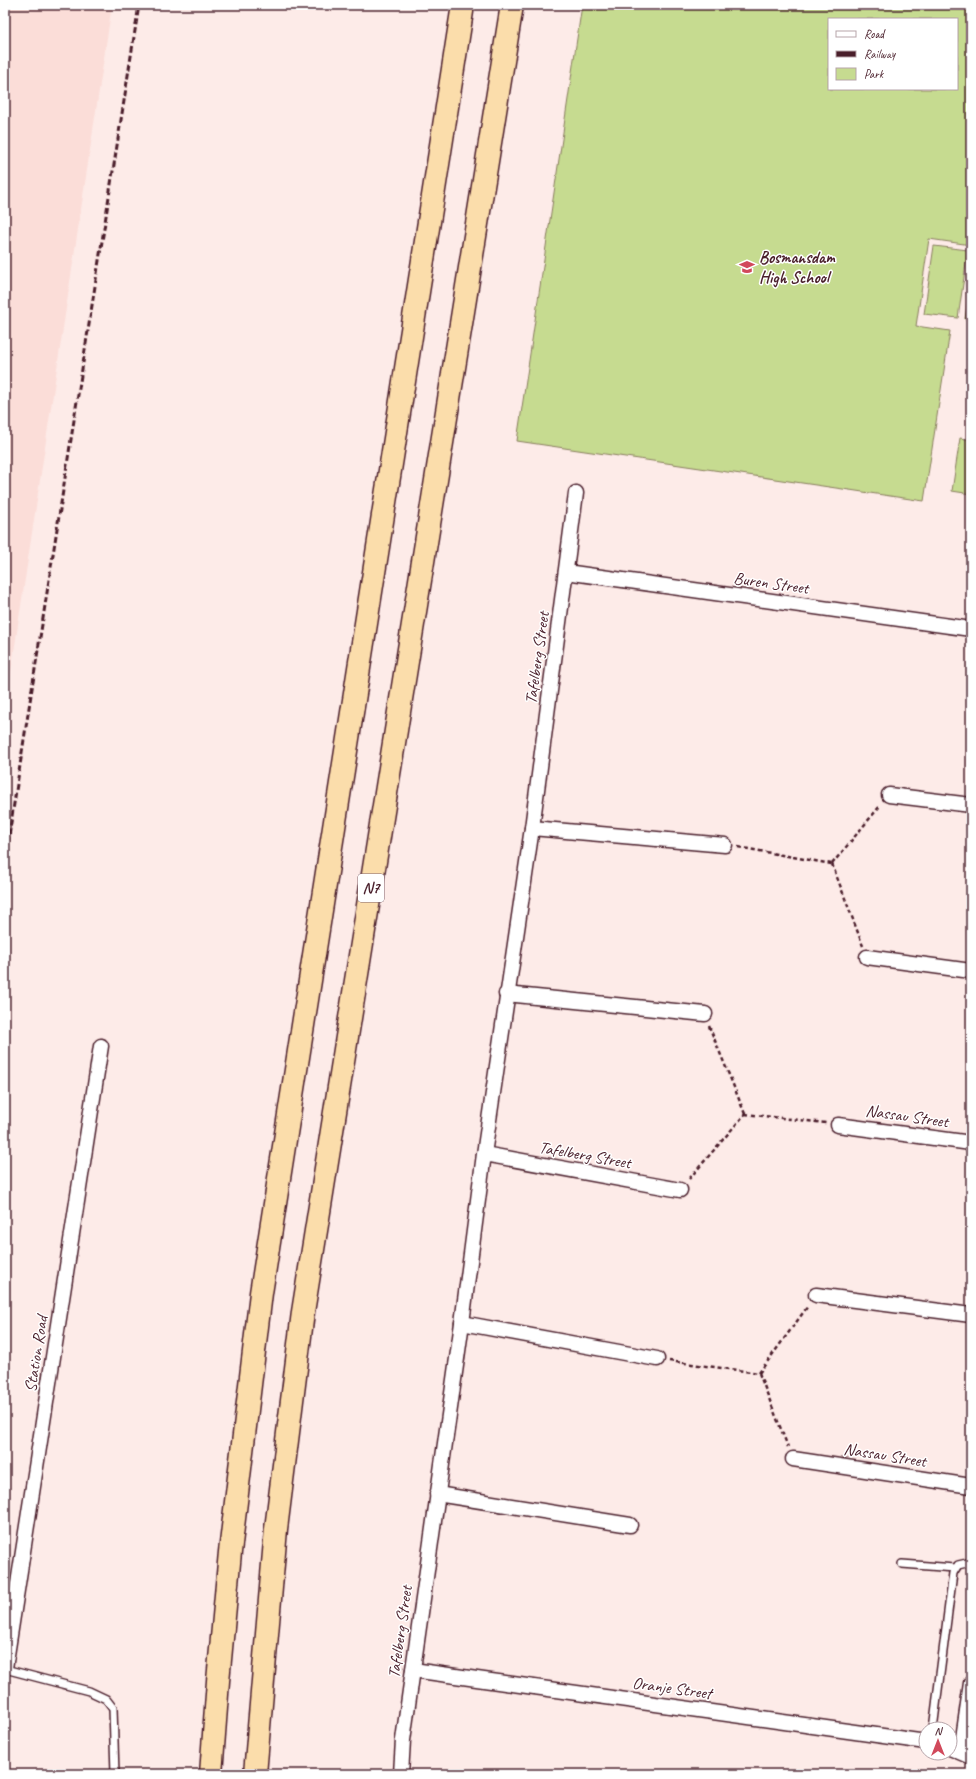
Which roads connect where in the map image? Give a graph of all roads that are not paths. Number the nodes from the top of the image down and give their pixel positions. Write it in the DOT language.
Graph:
graph roads {
  1 [pos="463,5"];
  2 [pos="512,5"];
  3 [pos="576,493"];
  4 [pos="566,572"];
  5 [pos="971,629"];
  6 [pos="889,795"];
  7 [pos="971,805"];
  8 [pos="532,828"];
  9 [pos="725,845"];
  10 [pos="867,957"];
  11 [pos="971,971"];
  12 [pos="506,994"];
  13 [pos="705,1014"];
  14 [pos="101,1046"];
  15 [pos="838,1125"];
  16 [pos="971,1144"];
  17 [pos="484,1154"];
  18 [pos="680,1190"];
  19 [pos="816,1295"];
  20 [pos="971,1315"];
  21 [pos="462,1323"];
  22 [pos="657,1359"];
  23 [pos="793,1459"];
  24 [pos="971,1486"];
  25 [pos="437,1494"];
  26 [pos="630,1525"];
  27 [pos="971,1562"];
  28 [pos="902,1564"];
  29 [pos="955,1568"];
  30 [pos="5,1668"];
  31 [pos="413,1670"];
  32 [pos="971,1683"];
  33 [pos="934,1721"];
  34 [pos="918,1741"];
  35 [pos="961,1752"];
  36 [pos="115,1774"];
  37 [pos="211,1774"];
  38 [pos="255,1774"];
  39 [pos="401,1774"];
  1 -- 37 [label="highway"];
  2 -- 38 [label="highway, N7"];
  3 -- 4 [label="street, Tafelberg Street"];
  4 -- 5 [label="street, Buren Street"];
  4 -- 8 [label="street, Tafelberg Street"];
  6 -- 7 [label="street"];
  8 -- 9 [label="street"];
  8 -- 12 [label="street, Tafelberg Street"];
  10 -- 11 [label="street"];
  12 -- 13 [label="street"];
  12 -- 17 [label="street, Tafelberg Street"];
  14 -- 30 [label="street, Station Road"];
  15 -- 16 [label="street, Nassau Street"];
  17 -- 18 [label="street, Tafelberg Street"];
  17 -- 21 [label="street, Tafelberg Street"];
  19 -- 20 [label="street"];
  21 -- 22 [label="street"];
  21 -- 25 [label="street, Tafelberg Street"];
  23 -- 24 [label="street, Nassau Street"];
  25 -- 26 [label="street"];
  25 -- 31 [label="street, Tafelberg Street"];
  27 -- 29 [label="lane"];
  28 -- 29 [label="lane"];
  29 -- 33 [label="lane"];
  30 -- 36 [label="lane"];
  31 -- 34 [label="street, Oranje Street"];
  31 -- 39 [label="street, Tafelberg Street"];
  32 -- 35 [label="street"];
}
